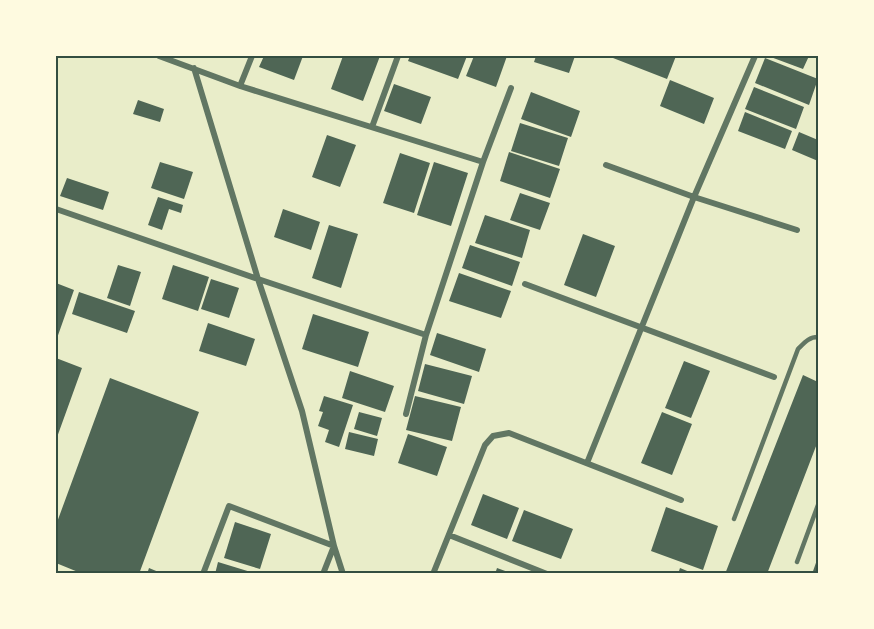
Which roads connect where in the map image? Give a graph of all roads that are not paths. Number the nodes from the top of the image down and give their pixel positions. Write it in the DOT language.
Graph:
graph roads {
  1 [pos="159,56"];
  2 [pos="252,56"];
  3 [pos="398,56"];
  4 [pos="755,56"];
  5 [pos="194,68"];
  6 [pos="240,86"];
  7 [pos="511,88"];
  8 [pos="372,127"];
  9 [pos="483,162"];
  10 [pos="606,165"];
  11 [pos="694,197"];
  12 [pos="56,209"];
  13 [pos="797,231"];
  14 [pos="258,279"];
  15 [pos="525,284"];
  16 [pos="641,327"];
  17 [pos="426,335"];
  18 [pos="819,337"];
  19 [pos="774,377"];
  20 [pos="406,414"];
  21 [pos="587,463"];
  22 [pos="681,500"];
  23 [pos="819,505"];
  24 [pos="734,519"];
  25 [pos="449,535"];
  26 [pos="334,546"];
  27 [pos="796,562"];
  28 [pos="203,573"];
  29 [pos="323,573"];
  30 [pos="343,573"];
  31 [pos="433,573"];
  32 [pos="547,573"];
  1 -- 5 [label="street"];
  2 -- 6 [label="street"];
  3 -- 8 [label="street"];
  4 -- 11 [label="street"];
  5 -- 6 [label="street"];
  5 -- 14 [label="street"];
  6 -- 8 [label="street"];
  7 -- 9 [label="street"];
  8 -- 9 [label="street"];
  9 -- 17 [label="street"];
  10 -- 11 [label="street"];
  11 -- 13 [label="street"];
  11 -- 16 [label="street"];
  12 -- 14 [label="street"];
  14 -- 17 [label="street"];
  14 -- 26 [label="street"];
  15 -- 16 [label="street"];
  16 -- 19 [label="street"];
  16 -- 21 [label="street"];
  17 -- 20 [label="street"];
  18 -- 24 [label="lane"];
  21 -- 22 [label="street"];
  21 -- 25 [label="street"];
  23 -- 27 [label="lane"];
  25 -- 31 [label="street"];
  25 -- 32 [label="street"];
  26 -- 28 [label="street"];
  26 -- 29 [label="street"];
  26 -- 30 [label="street"];
}
